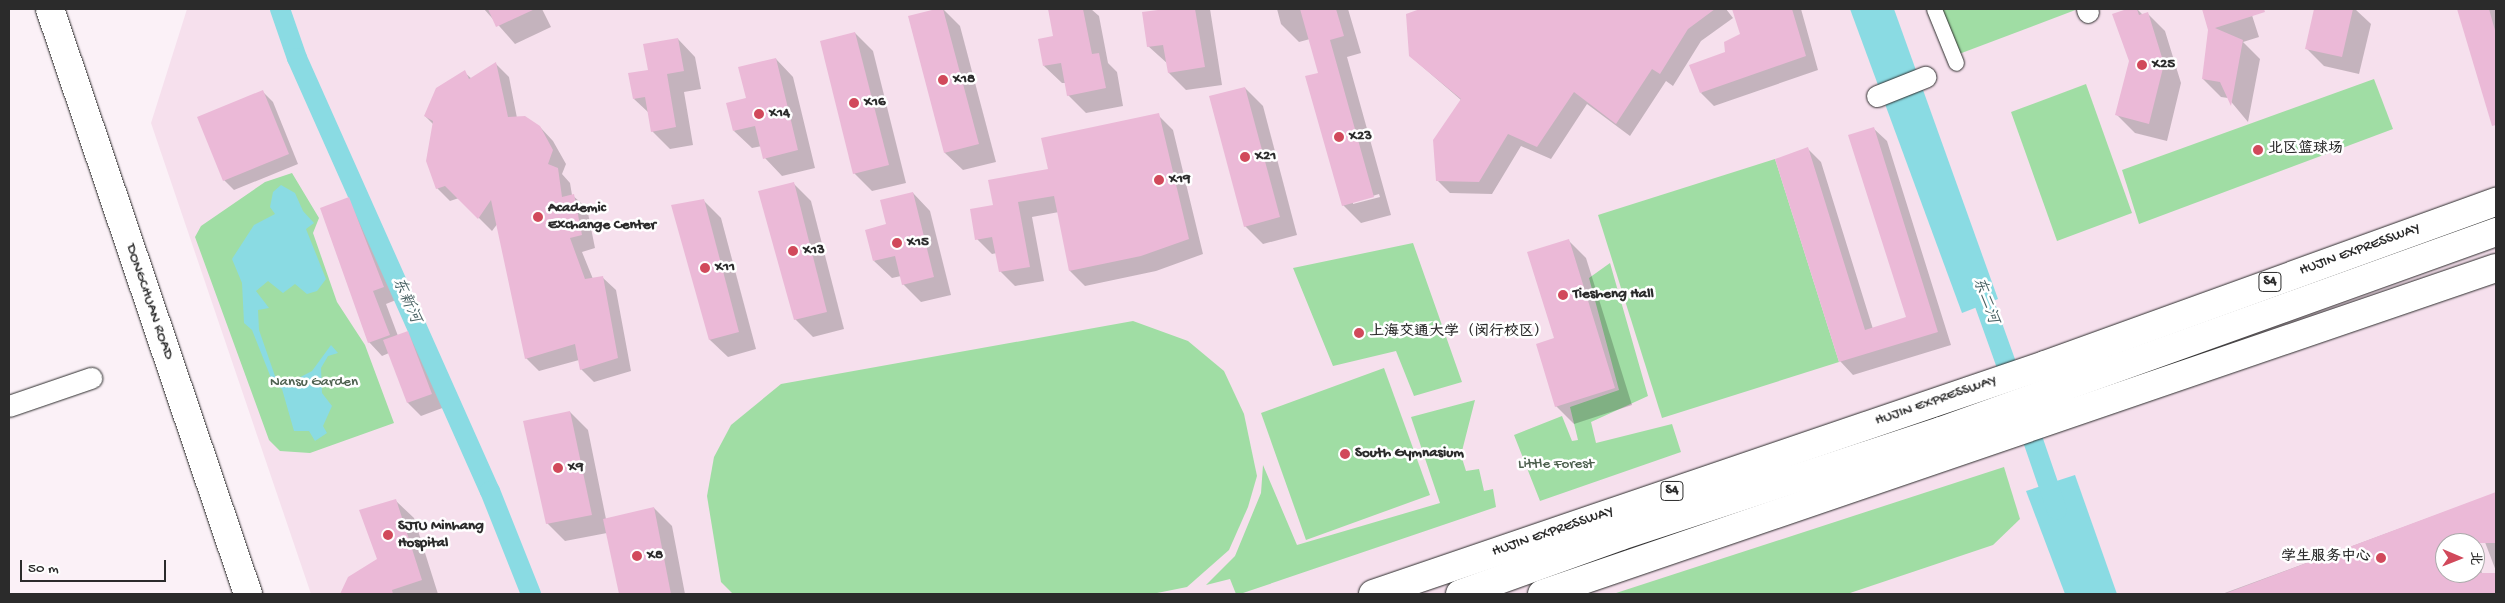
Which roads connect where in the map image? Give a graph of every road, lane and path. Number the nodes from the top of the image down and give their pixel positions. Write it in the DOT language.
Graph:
graph roads {
  1 [pos="50,9"];
  2 [pos="1934,9"];
  3 [pos="1956,63"];
  4 [pos="1925,76"];
  5 [pos="1877,96"];
  6 [pos="2496,202"];
  7 [pos="2496,232"];
  8 [pos="2496,268"];
  9 [pos="91,378"];
  10 [pos="2062,402"];
  11 [pos="9,406"];
  12 [pos="1982,430"];
  13 [pos="248,594"];
  14 [pos="1374,594"];
  15 [pos="1460,594"];
  16 [pos="1542,594"];
  1 -- 13 [label="main road, DONGCHUAN ROAD"];
  2 -- 3 [label="street"];
  4 -- 5 [label="street"];
  6 -- 14 [label="main road, HUJIN EXPRESSWAY / S4"];
  7 -- 10 [label="main road, HUJIN EXPRESSWAY / S4"];
  8 -- 10 [label="main road, HUJIN EXPRESSWAY / S4"];
  9 -- 11 [label="street"];
  10 -- 12 [label="main road, HUJIN EXPRESSWAY / S4"];
  12 -- 15 [label="main road, HUJIN EXPRESSWAY / S4"];
  12 -- 16 [label="main road, HUJIN EXPRESSWAY / S4"];
}
